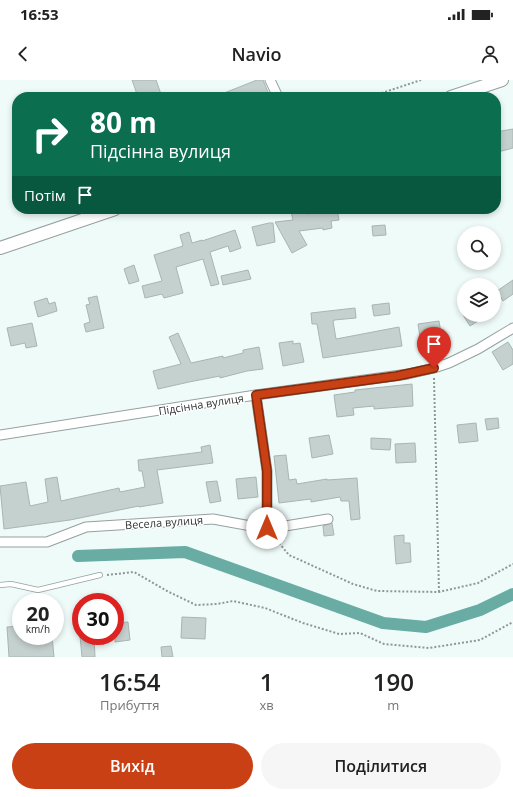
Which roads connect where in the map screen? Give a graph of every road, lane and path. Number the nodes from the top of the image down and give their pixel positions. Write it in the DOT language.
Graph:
graph roads {
  1 [pos="270,80"];
  2 [pos="421,80"];
  3 [pos="502,80"];
  4 [pos="276,92"];
  5 [pos="385,92"];
  6 [pos="466,92"];
  7 [pos="100,214"];
  8 [pos="0,248"];
  9 [pos="513,328"];
  10 [pos="434,368"];
  11 [pos="256,395"];
  12 [pos="0,435"];
  13 [pos="328,518"];
  14 [pos="267,528"];
  15 [pos="0,542"];
  16 [pos="513,564"];
  17 [pos="100,575"];
  18 [pos="0,585"];
  19 [pos="439,592"];
  20 [pos="513,622"];
  1 -- 4 [label="street"];
  2 -- 5 [label="path"];
  3 -- 6 [label="main road"];
  7 -- 8 [label="main road"];
  9 -- 10 [label="street, Підсінна вулиця"];
  10 -- 11 [label="street, Підсінна вулиця"];
  10 -- 19 [label="path"];
  11 -- 12 [label="street, Підсінна вулиця"];
  11 -- 14 [label="street"];
  13 -- 14 [label="street, Весела вулиця"];
  14 -- 15 [label="street, Весела вулиця"];
  14 -- 19 [label="path"];
  16 -- 19 [label="path"];
  17 -- 18 [label="lane"];
  17 -- 20 [label="path"];
}
